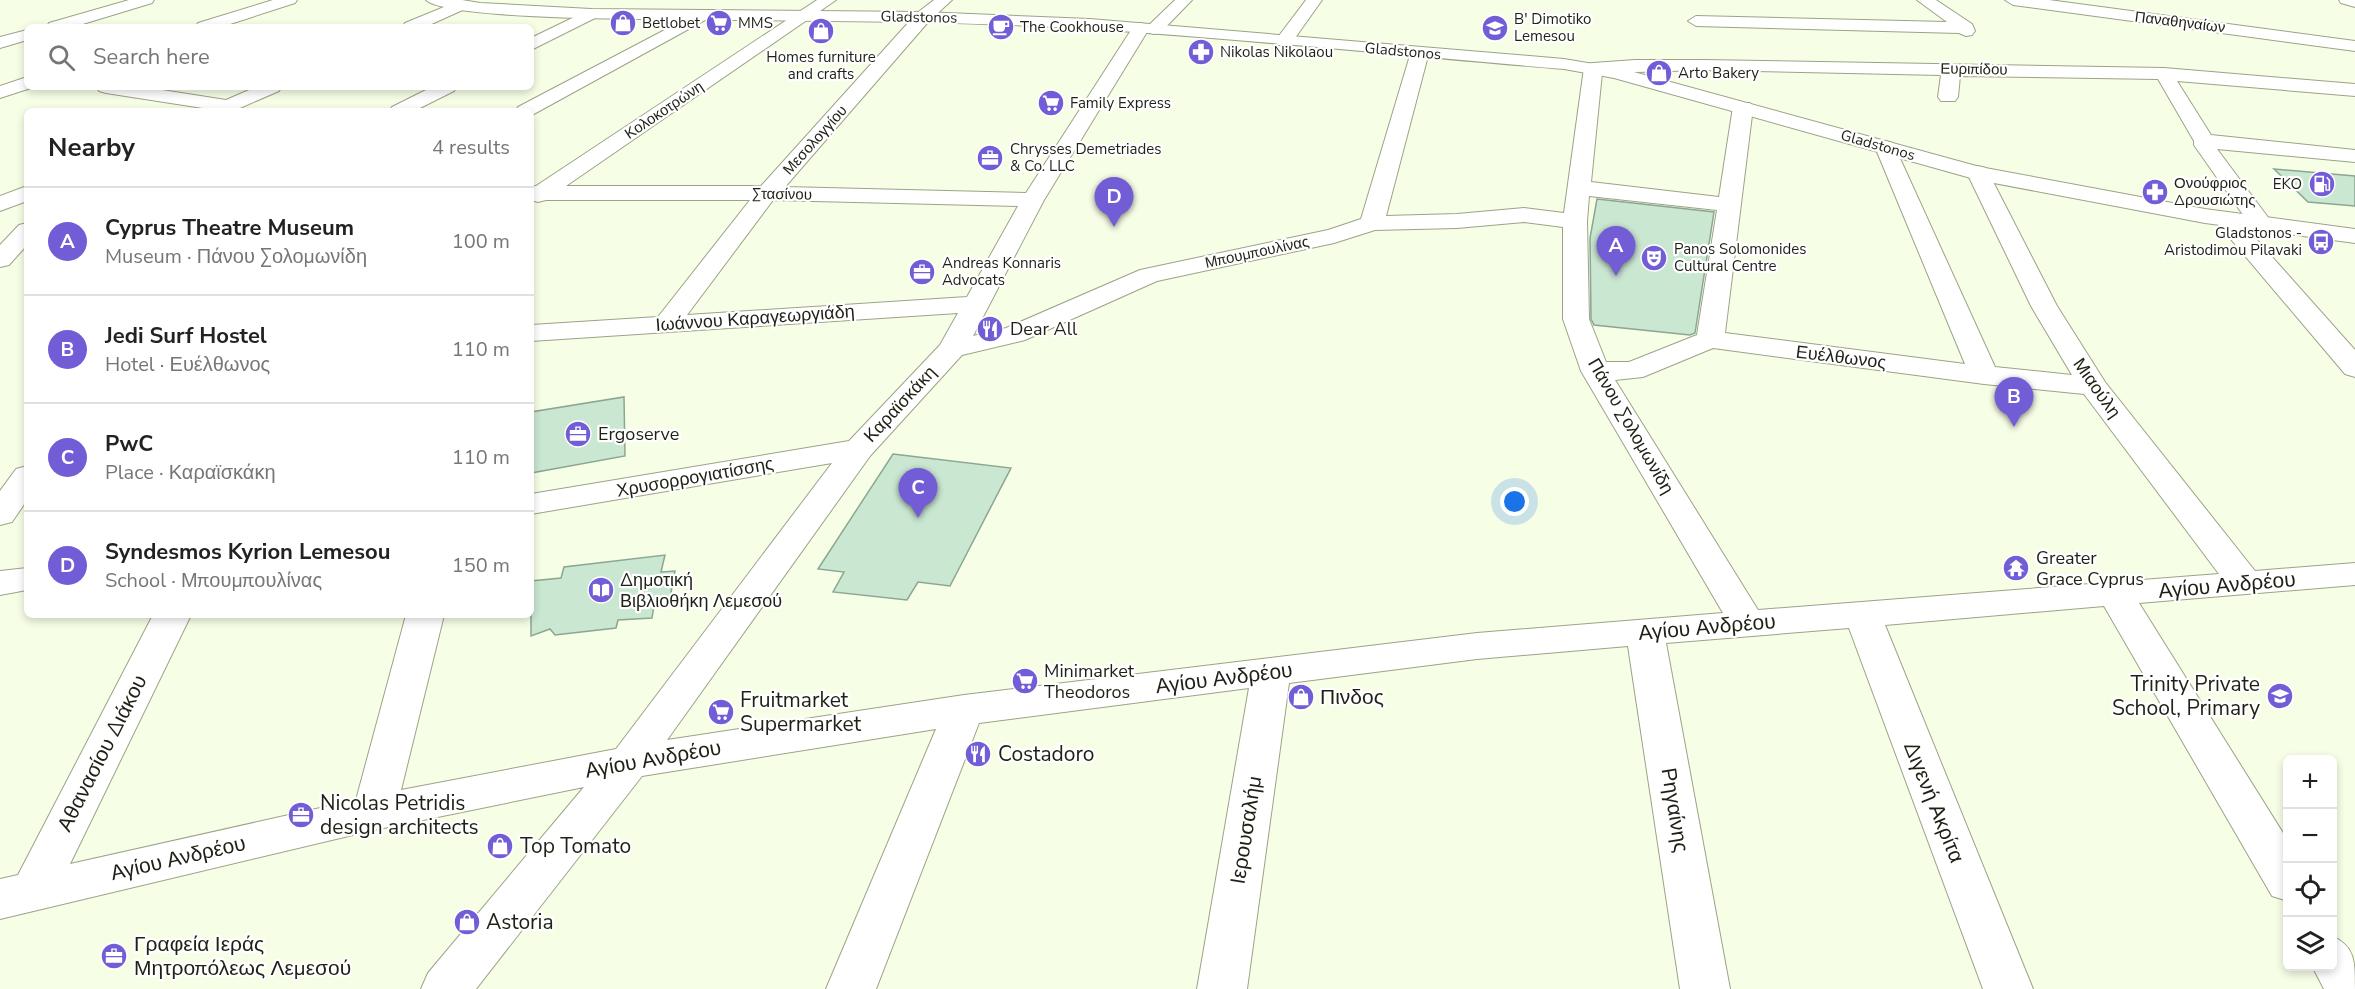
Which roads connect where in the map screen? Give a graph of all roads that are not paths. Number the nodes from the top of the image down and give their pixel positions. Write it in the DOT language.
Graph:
graph roads {
  1 [pos="146,0"];
  2 [pos="289,0"];
  3 [pos="434,0"];
  4 [pos="578,0"];
  5 [pos="828,0"];
  6 [pos="944,0"];
  7 [pos="1184,0"];
  8 [pos="1314,0"];
  9 [pos="1691,0"];
  10 [pos="1925,0"];
  11 [pos="2013,0"];
  12 [pos="2347,0"];
  13 [pos="2355,2"];
  14 [pos="461,6"];
  15 [pos="547,12"];
  16 [pos="591,14"];
  17 [pos="701,16"];
  18 [pos="806,16"];
  19 [pos="923,17"];
  20 [pos="1696,21"];
  21 [pos="65,24"];
  22 [pos="213,24"];
  23 [pos="418,24"];
  24 [pos="1966,28"];
  25 [pos="1148,29"];
  26 [pos="24,36"];
  27 [pos="1284,41"];
  28 [pos="534,43"];
  29 [pos="0,44"];
  30 [pos="2350,45"];
  31 [pos="1420,52"];
  32 [pos="1700,52"];
  33 [pos="1963,60"];
  34 [pos="1593,68"];
  35 [pos="2164,74"];
  36 [pos="24,84"];
  37 [pos="121,90"];
  38 [pos="265,90"];
  39 [pos="441,90"];
  40 [pos="2355,90"];
  41 [pos="0,92"];
  42 [pos="1948,97"];
  43 [pos="217,108"];
  44 [pos="224,108"];
  45 [pos="405,108"];
  46 [pos="531,108"];
  47 [pos="1743,108"];
  48 [pos="2204,141"];
  49 [pos="1886,147"];
  50 [pos="2355,156"];
  51 [pos="1978,173"];
  52 [pos="1580,188"];
  53 [pos="767,193"];
  54 [pos="24,194"];
  55 [pos="534,199"];
  56 [pos="1033,200"];
  57 [pos="0,204"];
  58 [pos="1729,205"];
  59 [pos="0,209"];
  60 [pos="24,211"];
  61 [pos="2226,219"];
  62 [pos="1575,221"];
  63 [pos="1372,223"];
  64 [pos="2262,224"];
  65 [pos="24,233"];
  66 [pos="2355,236"];
  67 [pos="0,260"];
  68 [pos="978,304"];
  69 [pos="667,323"];
  70 [pos="534,333"];
  71 [pos="1710,339"];
  72 [pos="952,349"];
  73 [pos="2355,368"];
  74 [pos="1595,371"];
  75 [pos="1984,375"];
  76 [pos="2093,386"];
  77 [pos="859,449"];
  78 [pos="24,480"];
  79 [pos="534,503"];
  80 [pos="0,514"];
  81 [pos="2355,574"];
  82 [pos="24,579"];
  83 [pos="0,583"];
  84 [pos="2246,584"];
  85 [pos="2115,594"];
  86 [pos="1862,614"];
  87 [pos="170,618"];
  88 [pos="424,618"];
  89 [pos="1748,624"];
  90 [pos="1646,632"];
  91 [pos="1271,672"];
  92 [pos="964,710"];
  93 [pos="629,762"];
  94 [pos="374,813"];
  95 [pos="2283,874"];
  96 [pos="16,896"];
  97 [pos="2337,965"];
  98 [pos="447,989"];
  99 [pos="851,989"];
  100 [pos="1222,989"];
  101 [pos="1705,989"];
  102 [pos="2008,989"];
  103 [pos="2351,989"];
  1 -- 21 [label="street"];
  2 -- 22 [label="street"];
  3 -- 14 [label="street, Gladstonos"];
  4 -- 15 [label="street"];
  5 -- 18 [label="street, Κολοκοτρώνη"];
  6 -- 19 [label="street, Μεσολογγίου"];
  7 -- 25 [label="street, Καραϊσκάκη"];
  8 -- 27 [label="street"];
  9 -- 20 [label="street"];
  10 -- 24 [label="street"];
  11 -- 30 [label="street, Παναθηναίων"];
  12 -- 13 [label="street"];
  14 -- 15 [label="street, Gladstonos"];
  14 -- 23 [label="street"];
  15 -- 16 [label="street, Gladstonos"];
  16 -- 17 [label="street, Gladstonos"];
  16 -- 28 [label="street"];
  17 -- 18 [label="street, Gladstonos"];
  17 -- 46 [label="street"];
  18 -- 19 [label="street, Gladstonos"];
  18 -- 55 [label="street, Κολοκοτρώνη"];
  19 -- 25 [label="street, Gladstonos"];
  19 -- 53 [label="street, Μεσολογγίου"];
  20 -- 24 [label="street"];
  20 -- 32 [label="street"];
  24 -- 33 [label="street"];
  25 -- 27 [label="street, Gladstonos"];
  25 -- 56 [label="street, Καραϊσκάκη"];
  26 -- 29 [label="street"];
  27 -- 31 [label="street, Gladstonos"];
  31 -- 34 [label="street, Gladstonos"];
  31 -- 63 [label="street"];
  32 -- 33 [label="street, Ευριπίδου"];
  32 -- 34 [label="street, Ευριπίδου"];
  33 -- 35 [label="street, Ευριπίδου"];
  33 -- 42 [label="street"];
  34 -- 47 [label="street, Gladstonos"];
  34 -- 52 [label="street, Πάνου Σολομωνίδη"];
  35 -- 40 [label="street, Ευριπίδου"];
  35 -- 48 [label="street"];
  36 -- 41 [label="street"];
  37 -- 43 [label="street"];
  38 -- 44 [label="street"];
  39 -- 45 [label="street"];
  47 -- 49 [label="street, Gladstonos"];
  47 -- 58 [label="street"];
  48 -- 50 [label="street"];
  48 -- 64 [label="street"];
  49 -- 51 [label="street, Gladstonos"];
  49 -- 75 [label="street"];
  51 -- 61 [label="street, Gladstonos"];
  51 -- 76 [label="street, Μιαούλη"];
  52 -- 58 [label="street"];
  52 -- 62 [label="street, Πάνου Σολομωνίδη"];
  53 -- 55 [label="street, Στασίνου"];
  53 -- 56 [label="street, Στασίνου"];
  53 -- 69 [label="street, Μεσολογγίου"];
  54 -- 57 [label="street"];
  56 -- 68 [label="street, Καραϊσκάκη"];
  58 -- 71 [label="street"];
  59 -- 60 [label="street"];
  61 -- 64 [label="street, Gladstonos"];
  61 -- 73 [label="street"];
  62 -- 63 [label="street, Μπουμπουλίνας"];
  62 -- 74 [label="street, Πάνου Σολομωνίδη"];
  63 -- 72 [label="street, Μπουμπουλίνας"];
  64 -- 66 [label="street, Gladstonos"];
  65 -- 67 [label="street"];
  68 -- 69 [label="street, Ιωάννου Καραγεωργιάδη"];
  68 -- 72 [label="street, Καραϊσκάκη"];
  69 -- 70 [label="street, Ιωάννου Καραγεωργιάδη"];
  71 -- 74 [label="street, Ευέλθωνος"];
  71 -- 75 [label="street, Ευέλθωνος"];
  72 -- 77 [label="street, Καραϊσκάκη"];
  74 -- 89 [label="street, Πάνου Σολομωνίδη"];
  75 -- 76 [label="street, Ευέλθωνος"];
  76 -- 84 [label="street, Μιαούλη"];
  77 -- 79 [label="street, Χρυσορρογιατίσσης"];
  77 -- 93 [label="street, Καραϊσκάκη"];
  78 -- 80 [label="street"];
  81 -- 84 [label="street, Αγίου Ανδρέου"];
  82 -- 83 [label="street"];
  84 -- 85 [label="street, Αγίου Ανδρέου"];
  85 -- 86 [label="street, Αγίου Ανδρέου"];
  85 -- 95 [label="street"];
  86 -- 89 [label="street, Αγίου Ανδρέου"];
  86 -- 102 [label="street, Διγενή Ακρίτα"];
  87 -- 96 [label="street, Αθανασίου Διάκου"];
  88 -- 94 [label="street"];
  89 -- 90 [label="street, Αγίου Ανδρέου"];
  90 -- 91 [label="street, Αγίου Ανδρέου"];
  90 -- 101 [label="street, Ρηγαίνης"];
  91 -- 92 [label="street, Αγίου Ανδρέου"];
  91 -- 100 [label="street, Ιερουσαλήμ"];
  92 -- 93 [label="street, Αγίου Ανδρέου"];
  92 -- 99 [label="street"];
  93 -- 94 [label="street, Αγίου Ανδρέου"];
  93 -- 98 [label="street, Καραϊσκάκη"];
  94 -- 96 [label="street, Αγίου Ανδρέου"];
  97 -- 103 [label="street"];
}
